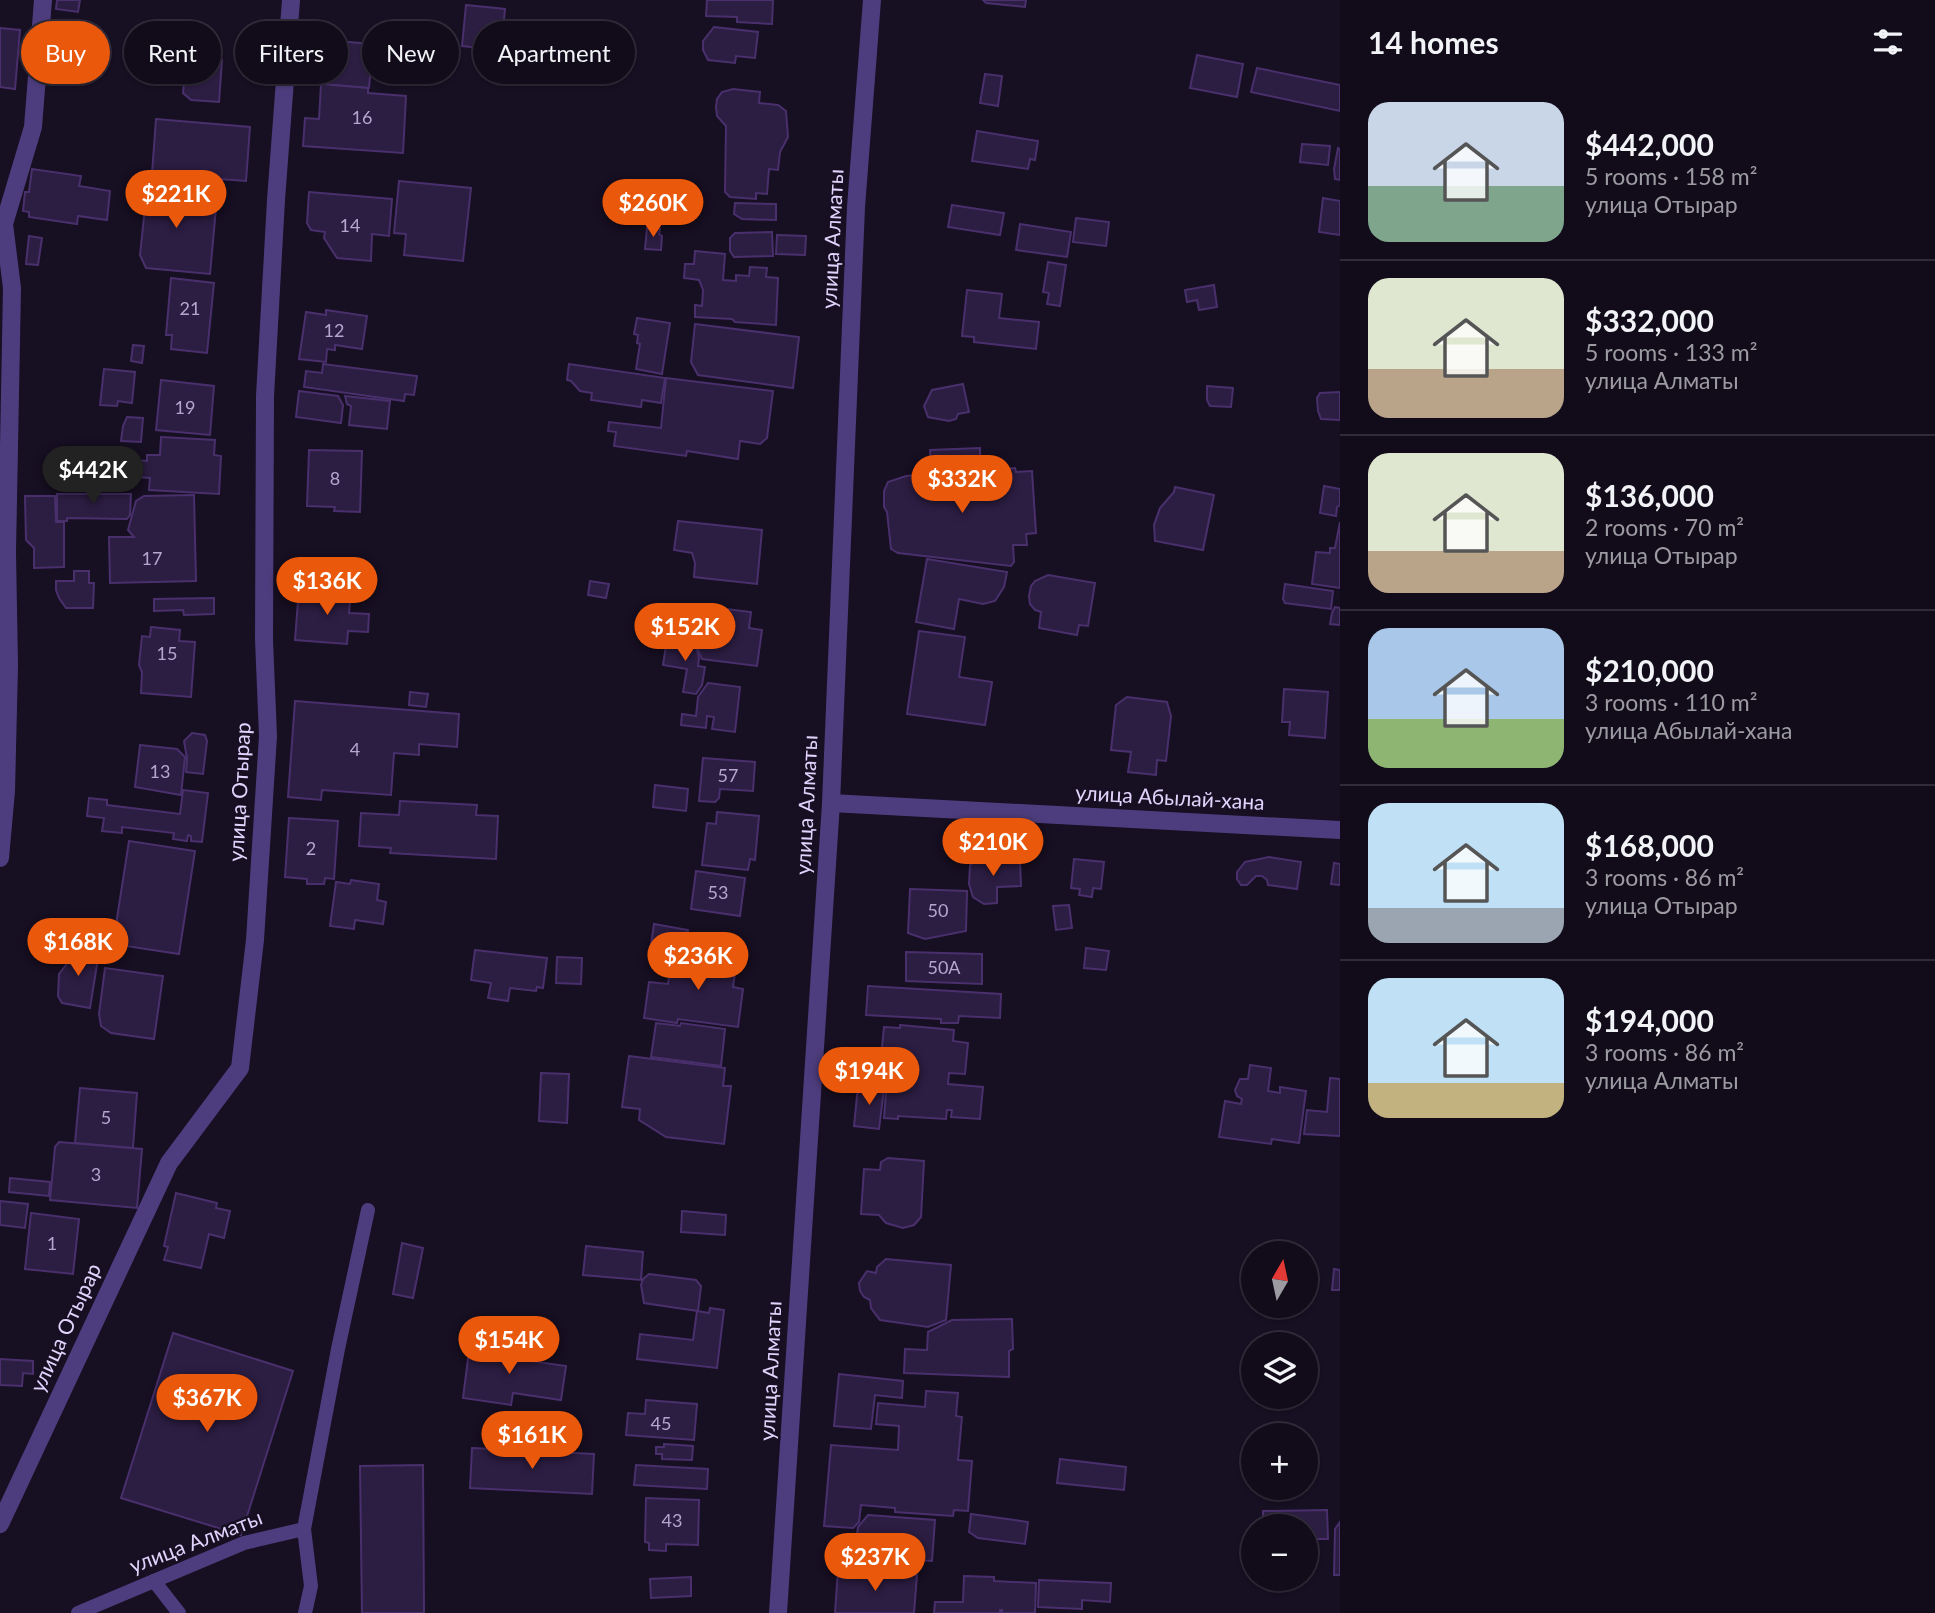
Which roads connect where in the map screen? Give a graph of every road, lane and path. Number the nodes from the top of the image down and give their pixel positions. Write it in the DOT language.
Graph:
graph roads {
  1 [pos="43,0"];
  2 [pos="290,0"];
  3 [pos="872,0"];
  4 [pos="3,244"];
  5 [pos="831,803"];
  6 [pos="1340,830"];
  7 [pos="0,858"];
  8 [pos="368,1210"];
  9 [pos="0,1524"];
  10 [pos="304,1529"];
  11 [pos="154,1581"];
  12 [pos="78,1613"];
  13 [pos="179,1613"];
  14 [pos="305,1613"];
  15 [pos="778,1613"];
  1 -- 4 [label="street"];
  2 -- 9 [label="street, улица Отырар"];
  3 -- 5 [label="street, улица Алматы"];
  4 -- 7 [label="street"];
  5 -- 6 [label="street, улица Абылай-хана"];
  5 -- 15 [label="street, улица Алматы"];
  8 -- 10 [label="lane"];
  10 -- 11 [label="lane, улица Алматы"];
  10 -- 14 [label="lane"];
  11 -- 12 [label="lane, улица Алматы"];
  11 -- 13 [label="lane"];
}
